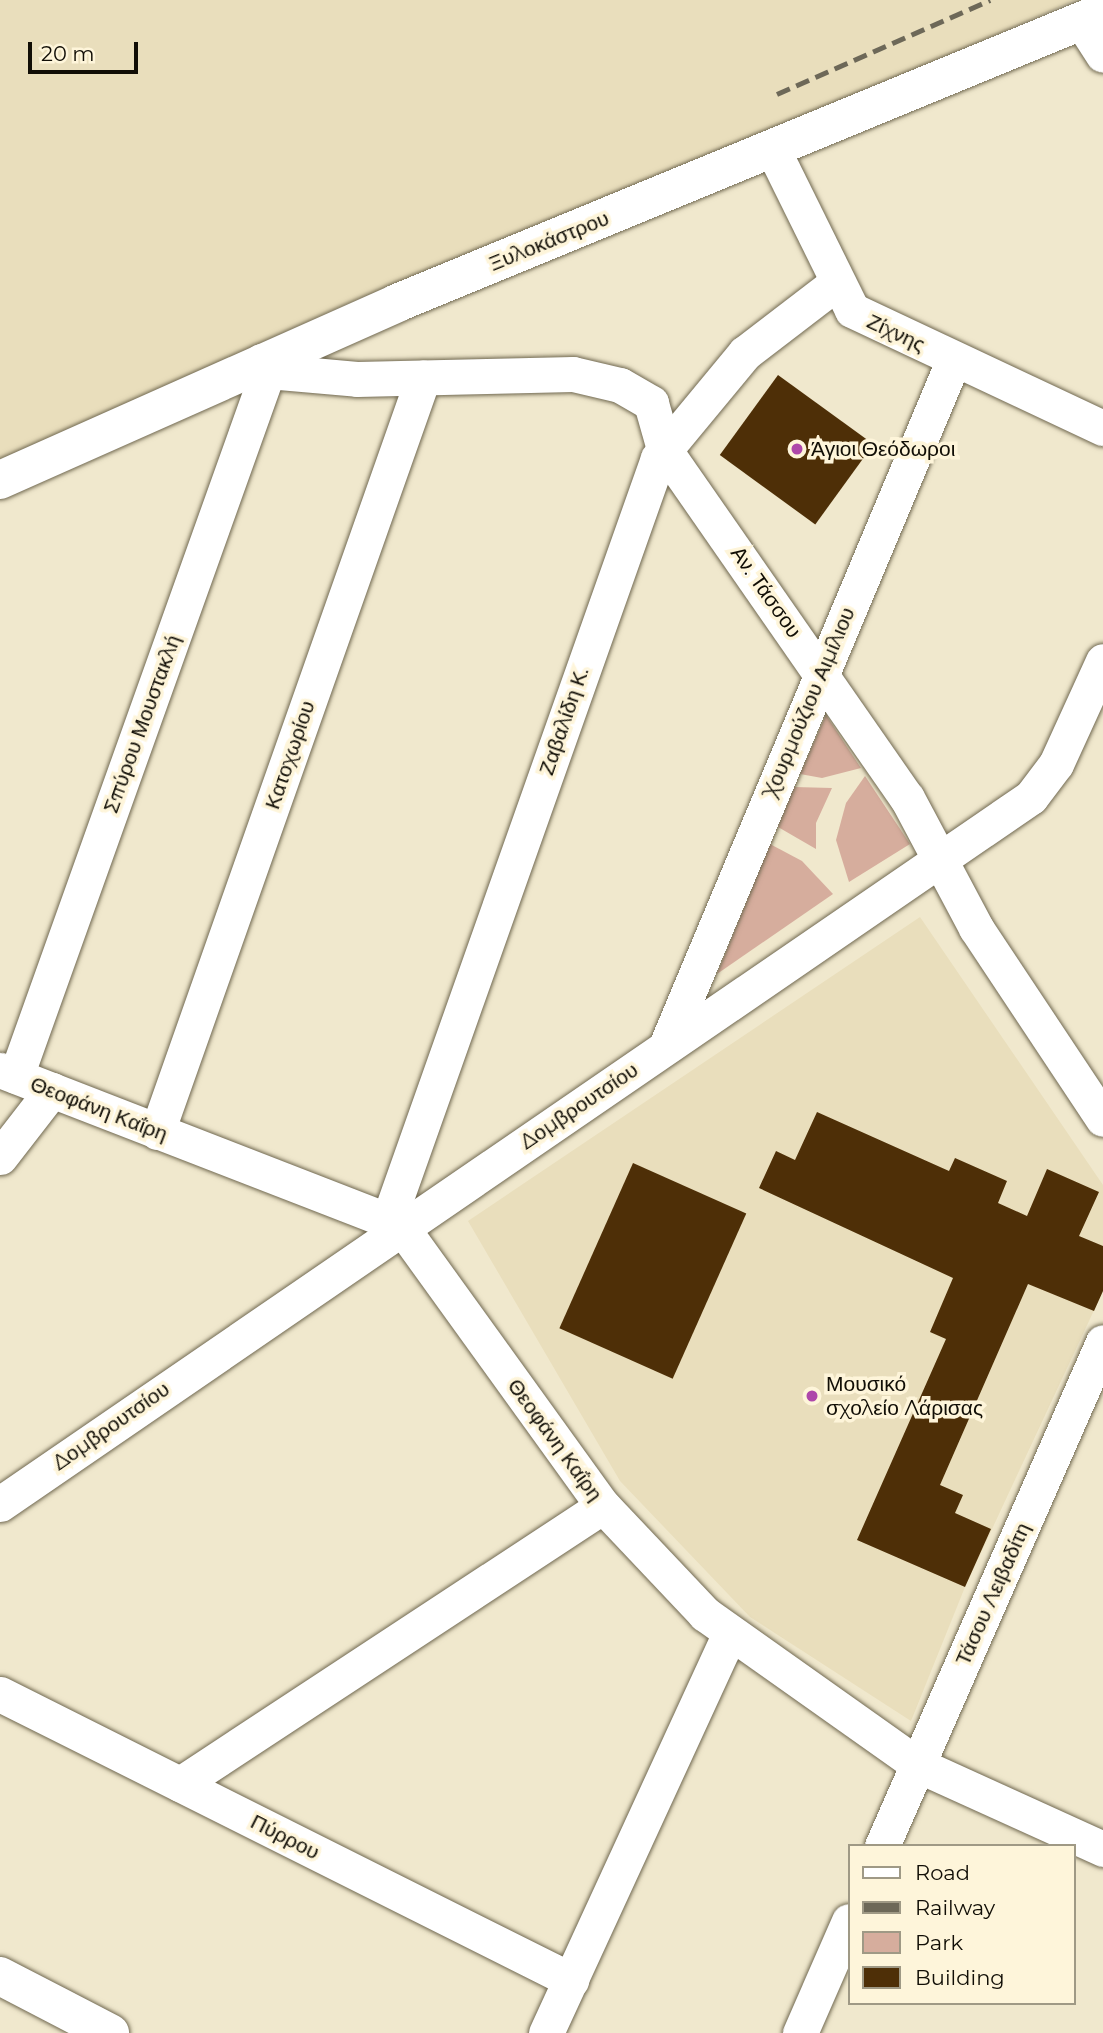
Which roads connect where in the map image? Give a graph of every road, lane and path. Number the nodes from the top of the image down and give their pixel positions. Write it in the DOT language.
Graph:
graph roads {
  1 [pos="1092,17"];
  2 [pos="1103,55"];
  3 [pos="774,152"];
  4 [pos="835,284"];
  5 [pos="954,359"];
  6 [pos="264,366"];
  7 [pos="423,378"];
  8 [pos="1103,428"];
  9 [pos="664,449"];
  10 [pos="0,480"];
  11 [pos="1103,661"];
  12 [pos="821,671"];
  13 [pos="940,860"];
  14 [pos="666,1046"];
  15 [pos="8,1073"];
  16 [pos="52,1090"];
  17 [pos="1103,1119"];
  18 [pos="157,1132"];
  19 [pos="0,1157"];
  20 [pos="394,1223"];
  21 [pos="1103,1342"];
  22 [pos="0,1504"];
  23 [pos="603,1506"];
  24 [pos="729,1635"];
  25 [pos="0,1694"];
  26 [pos="918,1765"];
  27 [pos="180,1784"];
  28 [pos="883,1844"];
  29 [pos="1103,1849"];
  30 [pos="848,1923"];
  31 [pos="0,1976"];
  32 [pos="570,1980"];
  33 [pos="110,2033"];
  34 [pos="546,2033"];
  35 [pos="800,2033"];
  1 -- 2 [label="street"];
  1 -- 3 [label="street, Ξυλοκάστρου"];
  3 -- 4 [label="street, Ζίχνης"];
  3 -- 6 [label="street, Ξυλοκάστρου"];
  4 -- 5 [label="street, Ζίχνης"];
  4 -- 9 [label="street, Ζαβαλίδη Κ."];
  5 -- 8 [label="street, Ζίχνης"];
  5 -- 12 [label="street, Χουρμούζιου Αιμίλιου"];
  6 -- 7 [label="street, Αν. Τάσσου"];
  6 -- 10 [label="street, Ξυλοκάστρου"];
  6 -- 15 [label="street, Σπύρου Μουστακλή"];
  7 -- 9 [label="street, Αν. Τάσσου"];
  7 -- 18 [label="street, Κατοχωρίου"];
  9 -- 12 [label="street, Αν. Τάσσου"];
  9 -- 20 [label="street, Ζαβαλίδη Κ."];
  11 -- 13 [label="street, Δομβρουτσίου"];
  12 -- 13 [label="street, Αν. Τάσσου"];
  12 -- 14 [label="street, Χουρμούζιου Αιμίλιου"];
  13 -- 14 [label="street, Δομβρουτσίου"];
  13 -- 17 [label="street, Αν. Τάσσου"];
  14 -- 20 [label="street, Δομβρουτσίου"];
  15 -- 16 [label="street, Θεοφάνη Καΐρη"];
  16 -- 18 [label="street, Θεοφάνη Καΐρη"];
  16 -- 19 [label="street"];
  18 -- 20 [label="street, Θεοφάνη Καΐρη"];
  20 -- 22 [label="street, Δομβρουτσίου"];
  20 -- 23 [label="street, Θεοφάνη Καΐρη"];
  21 -- 26 [label="street, Τάσου Λειβαδίτη"];
  23 -- 24 [label="street, Θεοφάνη Καΐρη"];
  23 -- 27 [label="street"];
  24 -- 26 [label="street, Θεοφάνη Καΐρη"];
  24 -- 32 [label="street"];
  25 -- 27 [label="street, Πύρρου"];
  26 -- 28 [label="street, Τάσου Λειβαδίτη"];
  26 -- 29 [label="street, Θεοφάνη Καΐρη"];
  27 -- 32 [label="street, Πύρρου"];
  30 -- 35 [label="street"];
  31 -- 33 [label="street"];
  32 -- 34 [label="street"];
}
